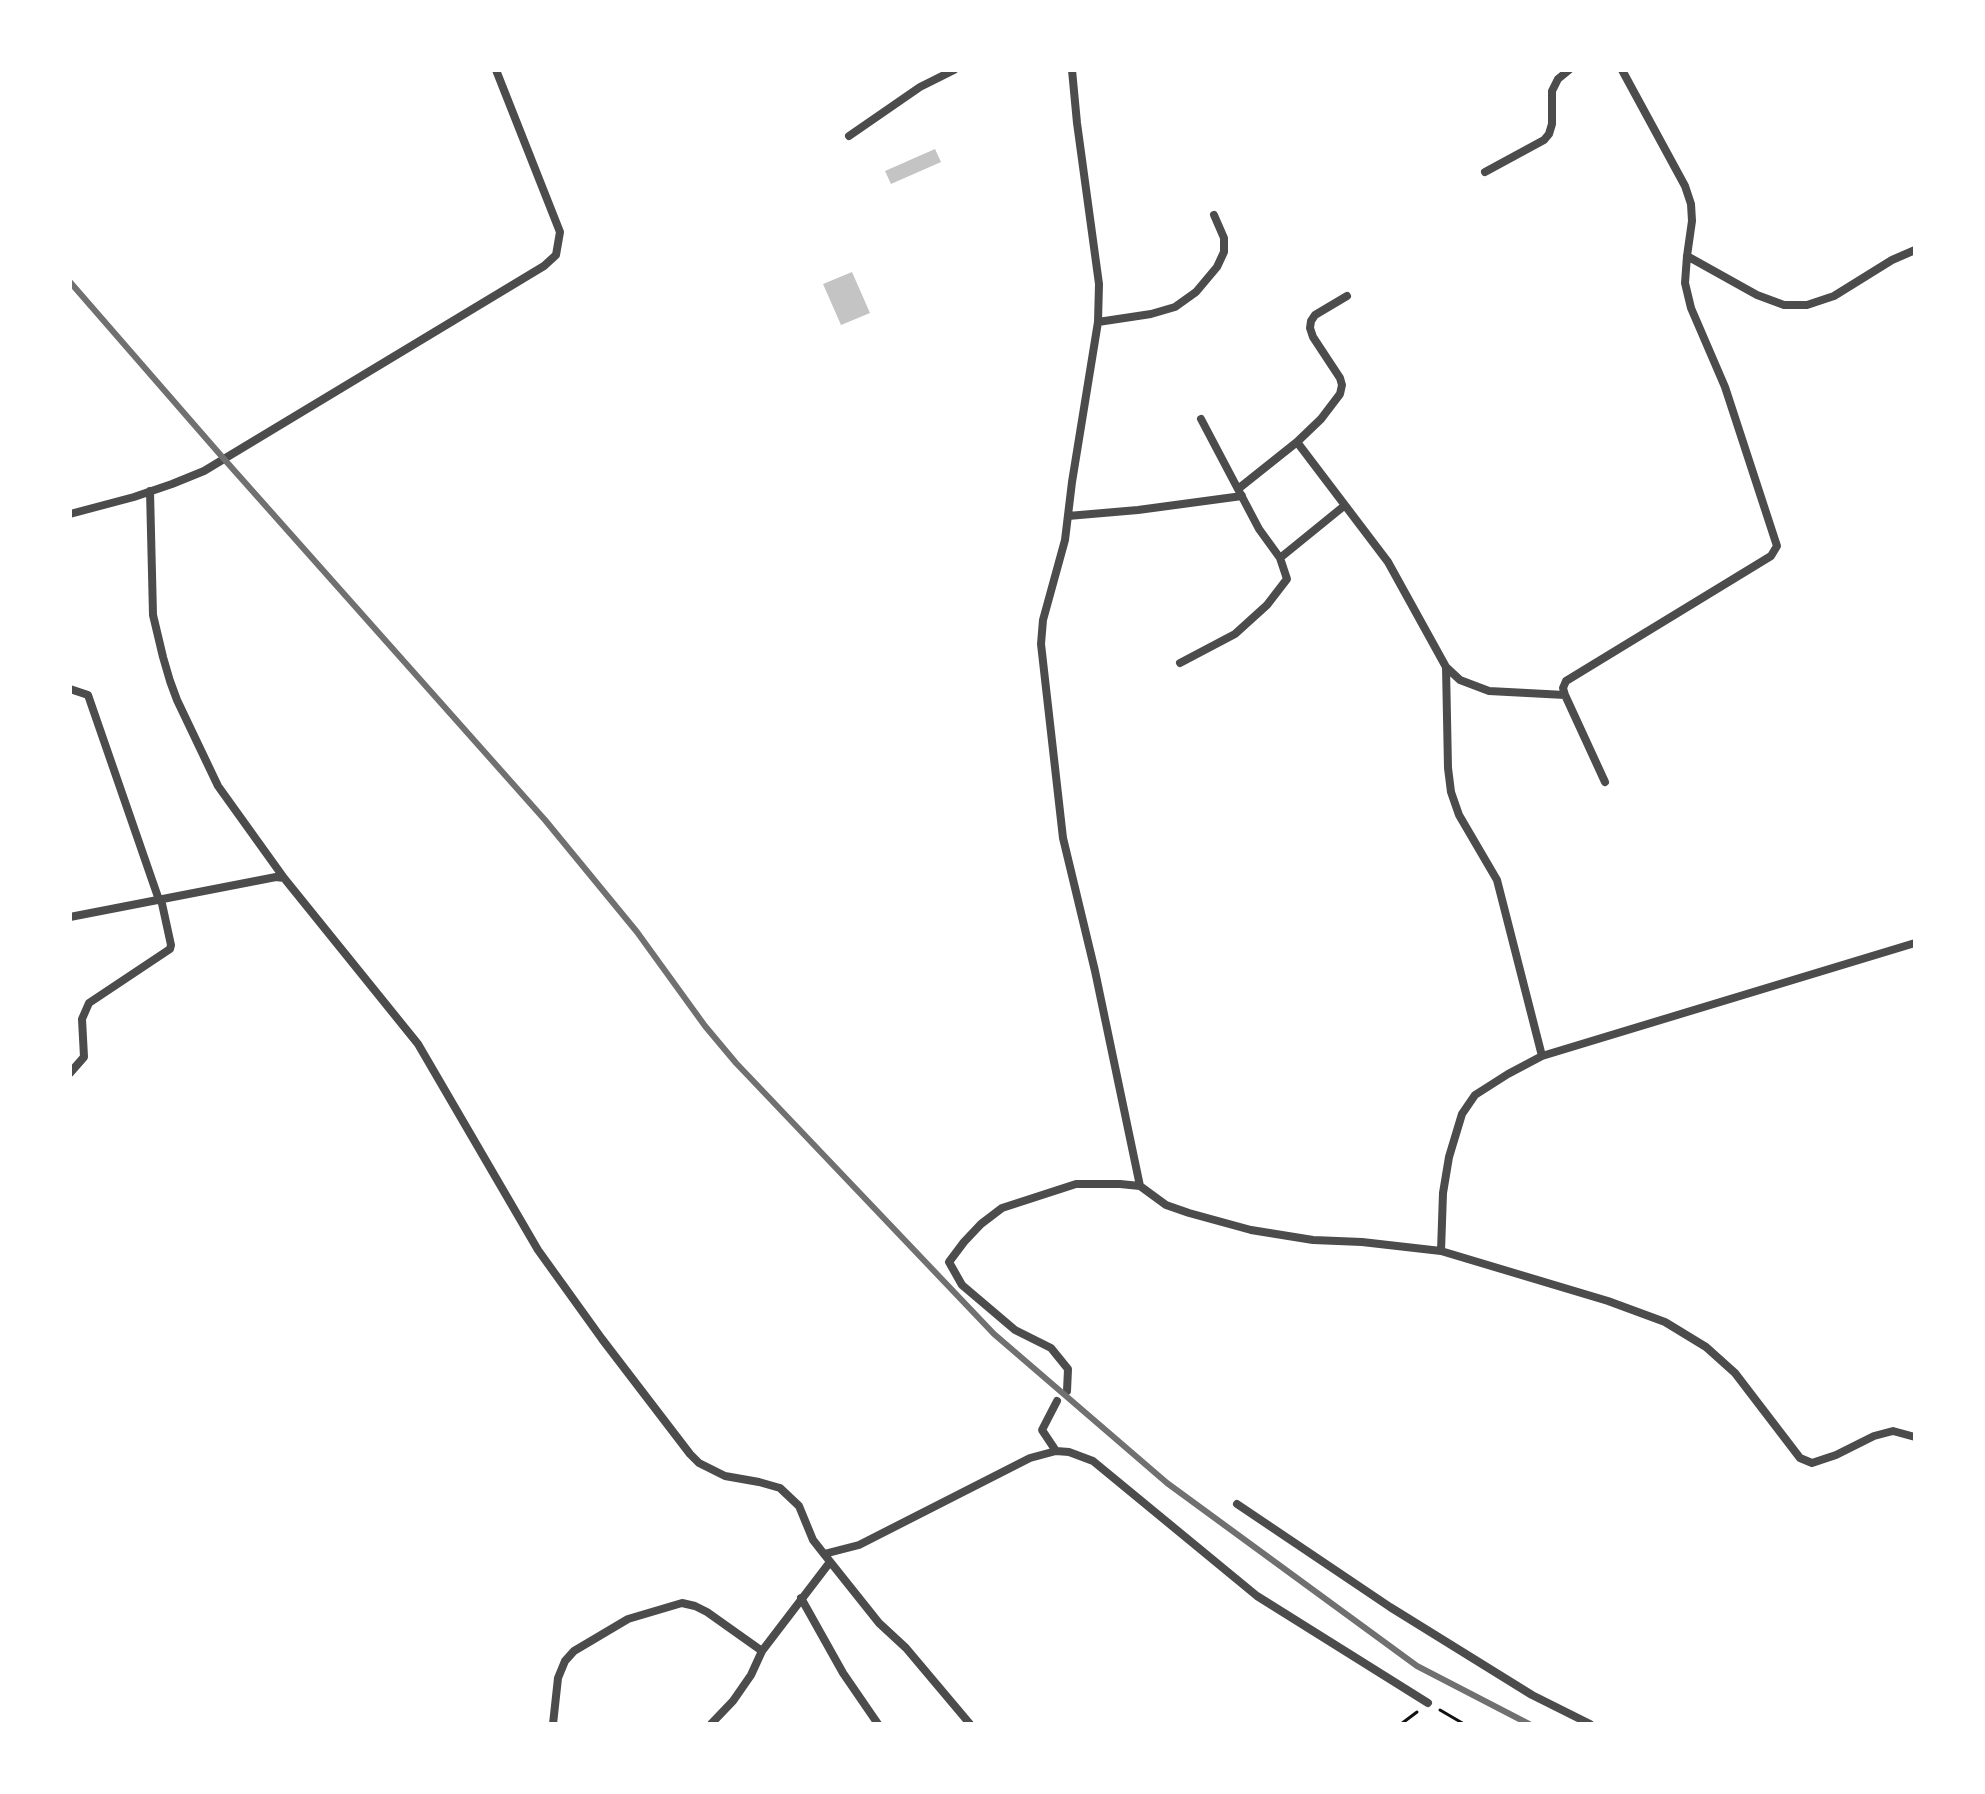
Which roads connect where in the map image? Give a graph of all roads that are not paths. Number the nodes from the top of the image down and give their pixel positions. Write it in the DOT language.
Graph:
graph roads {
  1 [pos="496,70"];
  2 [pos="954,70"];
  3 [pos="1072,70"];
  4 [pos="1569,70"];
  5 [pos="1622,70"];
  6 [pos="849,136"];
  7 [pos="1485,172"];
  8 [pos="1214,215"];
  9 [pos="1915,250"];
  10 [pos="1687,256"];
  11 [pos="1347,296"];
  12 [pos="1098,322"];
  13 [pos="1201,419"];
  14 [pos="1297,442"];
  15 [pos="150,491"];
  16 [pos="1240,492"];
  17 [pos="1344,506"];
  18 [pos="70,514"];
  19 [pos="1068,516"];
  20 [pos="1280,558"];
  21 [pos="1180,663"];
  22 [pos="1446,667"];
  23 [pos="70,689"];
  24 [pos="1565,695"];
  25 [pos="1605,782"];
  26 [pos="284,878"];
  27 [pos="160,900"];
  28 [pos="70,917"];
  29 [pos="1915,943"];
  30 [pos="1542,1056"];
  31 [pos="70,1073"];
  32 [pos="1140,1186"];
  33 [pos="1441,1251"];
  34 [pos="1067,1391"];
  35 [pos="1057,1401"];
  36 [pos="1915,1437"];
  37 [pos="1056,1451"];
  38 [pos="1237,1504"];
  39 [pos="827,1558"];
  40 [pos="801,1598"];
  41 [pos="762,1651"];
  42 [pos="1428,1703"];
  43 [pos="553,1724"];
  44 [pos="711,1724"];
  45 [pos="878,1724"];
  46 [pos="970,1724"];
  47 [pos="1590,1724"];
  1 -- 15 [label="street"];
  2 -- 6 [label="street"];
  3 -- 12 [label="street"];
  4 -- 7 [label="street"];
  5 -- 10 [label="street"];
  8 -- 12 [label="street"];
  9 -- 10 [label="street"];
  10 -- 24 [label="street"];
  11 -- 14 [label="street"];
  12 -- 19 [label="street"];
  13 -- 16 [label="street"];
  14 -- 16 [label="street"];
  14 -- 17 [label="street"];
  15 -- 18 [label="street"];
  15 -- 26 [label="street"];
  16 -- 19 [label="street"];
  16 -- 20 [label="street"];
  17 -- 20 [label="street"];
  17 -- 22 [label="street"];
  19 -- 32 [label="street"];
  20 -- 21 [label="street"];
  22 -- 24 [label="street"];
  22 -- 30 [label="street"];
  23 -- 27 [label="street"];
  24 -- 25 [label="street"];
  26 -- 27 [label="street"];
  26 -- 39 [label="street"];
  27 -- 28 [label="street"];
  27 -- 31 [label="street"];
  29 -- 30 [label="street"];
  30 -- 33 [label="street"];
  32 -- 33 [label="street"];
  32 -- 34 [label="street"];
  33 -- 36 [label="street"];
  35 -- 37 [label="street"];
  37 -- 39 [label="street"];
  37 -- 42 [label="street"];
  38 -- 47 [label="street"];
  39 -- 40 [label="street"];
  39 -- 46 [label="street"];
  40 -- 41 [label="street"];
  40 -- 45 [label="street"];
  41 -- 43 [label="street"];
  41 -- 44 [label="street"];
}
